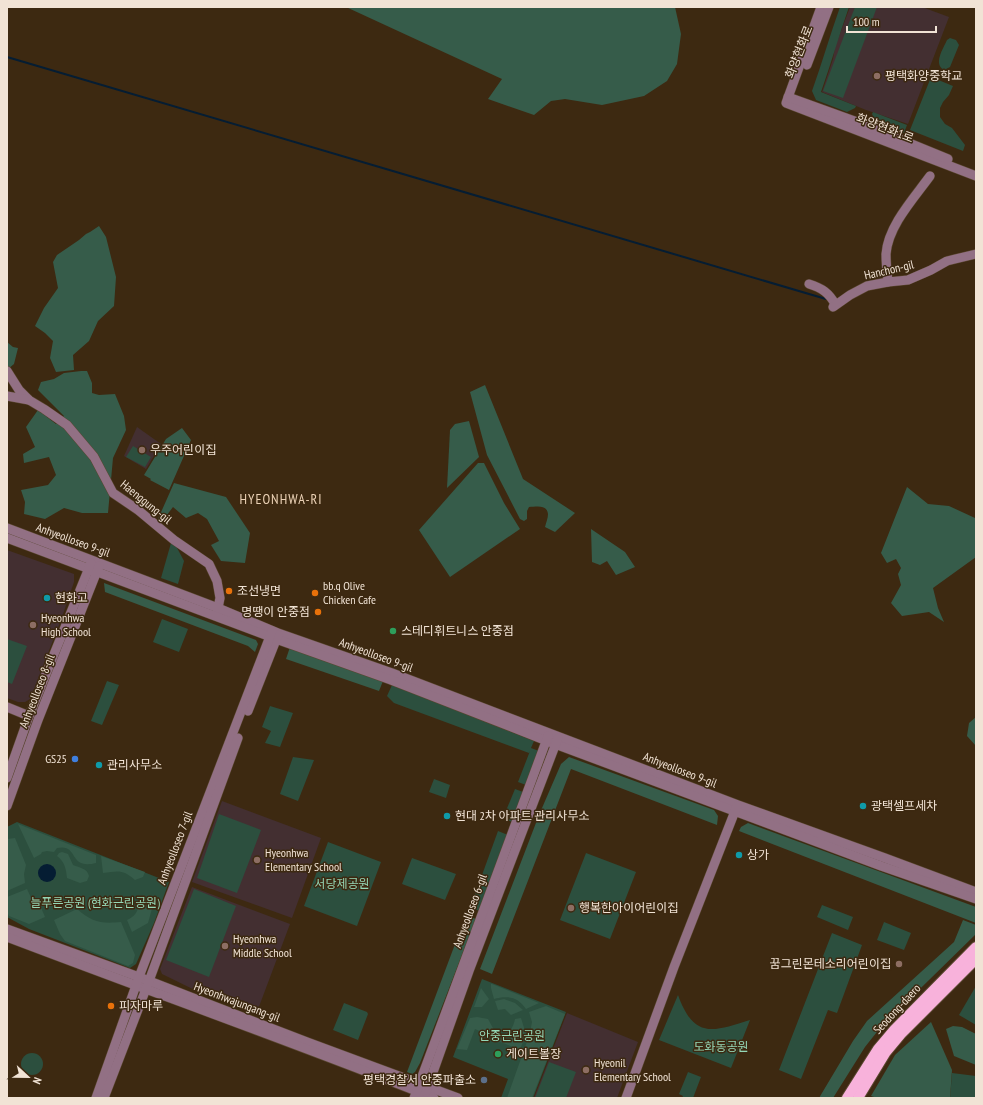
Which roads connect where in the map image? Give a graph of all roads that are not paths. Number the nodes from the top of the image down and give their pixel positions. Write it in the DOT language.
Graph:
graph roads {
  1 [pos="821,7"];
  2 [pos="829,7"];
  3 [pos="790,101"];
  4 [pos="976,169"];
  5 [pos="930,176"];
  6 [pos="976,176"];
  7 [pos="976,254"];
  8 [pos="888,282"];
  9 [pos="809,284"];
  10 [pos="7,371"];
  11 [pos="7,396"];
  12 [pos="29,400"];
  13 [pos="7,528"];
  14 [pos="7,538"];
  15 [pos="94,566"];
  16 [pos="218,612"];
  17 [pos="274,635"];
  18 [pos="7,707"];
  19 [pos="29,716"];
  20 [pos="548,737"];
  21 [pos="557,741"];
  22 [pos="7,778"];
  23 [pos="7,806"];
  24 [pos="736,808"];
  25 [pos="976,892"];
  26 [pos="976,899"];
  27 [pos="7,929"];
  28 [pos="7,937"];
  29 [pos="976,947"];
  30 [pos="976,959"];
  31 [pos="139,977"];
  32 [pos="149,981"];
  33 [pos="136,986"];
  34 [pos="145,990"];
  35 [pos="423,1093"];
  36 [pos="96,1098"];
  37 [pos="104,1098"];
  38 [pos="458,1098"];
  39 [pos="626,1098"];
  40 [pos="847,1098"];
  41 [pos="858,1098"];
  1 -- 3 [label="street"];
  2 -- 3 [label="street, 화양현화로"];
  3 -- 4 [label="street, 화양현화1로"];
  3 -- 6 [label="street, 화양현화1로"];
  5 -- 8 [label="street"];
  7 -- 8 [label="street, Hanchon-gil"];
  8 -- 9 [label="street, Hanchon-gil"];
  10 -- 12 [label="street, Haenggung-gil"];
  11 -- 12 [label="street, Haenggung-gil"];
  12 -- 16 [label="street, Haenggung-gil"];
  13 -- 15 [label="street, Anhyeolloseo 9-gil"];
  14 -- 15 [label="street"];
  15 -- 16 [label="street, Anhyeolloseo 9-gil"];
  15 -- 19 [label="street, Anhyeolloseo 8-gil"];
  15 -- 23 [label="street, Anhyeolloseo 8-gil"];
  16 -- 17 [label="street, Anhyeolloseo 9-gil"];
  17 -- 20 [label="street, Anhyeolloseo 9-gil"];
  17 -- 31 [label="street, Anhyeolloseo 7-gil"];
  17 -- 32 [label="street, Anhyeolloseo 7-gil"];
  18 -- 19 [label="street, Anhyeolloseo 8-gil"];
  19 -- 22 [label="street, Anhyeolloseo 8-gil"];
  20 -- 21 [label="street, Anhyeolloseo 9-gil"];
  20 -- 35 [label="street, Anhyeolloseo 6-gil"];
  21 -- 24 [label="street, Anhyeolloseo 9-gil"];
  21 -- 35 [label="street, Anhyeolloseo 6-gil"];
  24 -- 25 [label="street, Anhyeolloseo 9-gil"];
  24 -- 26 [label="street"];
  24 -- 39 [label="street"];
  27 -- 31 [label="street, Hyeonhwajungang-gil"];
  28 -- 33 [label="street"];
  29 -- 40 [label="main road, Seodong-daero"];
  30 -- 41 [label="main road, Seodong-daero"];
  31 -- 32 [label="street, Hyeonhwajungang-gil"];
  31 -- 33 [label="street, Anhyeolloseo 7-gil"];
  32 -- 34 [label="street, Anhyeolloseo 7-gil"];
  32 -- 35 [label="street, Hyeonhwajungang-gil"];
  33 -- 34 [label="street"];
  33 -- 36 [label="street, Anhyeolloseo 7-gil"];
  34 -- 35 [label="street"];
  34 -- 37 [label="street, Anhyeolloseo 7-gil"];
  35 -- 38 [label="street, Hyeonhwajungang-gil"];
}
